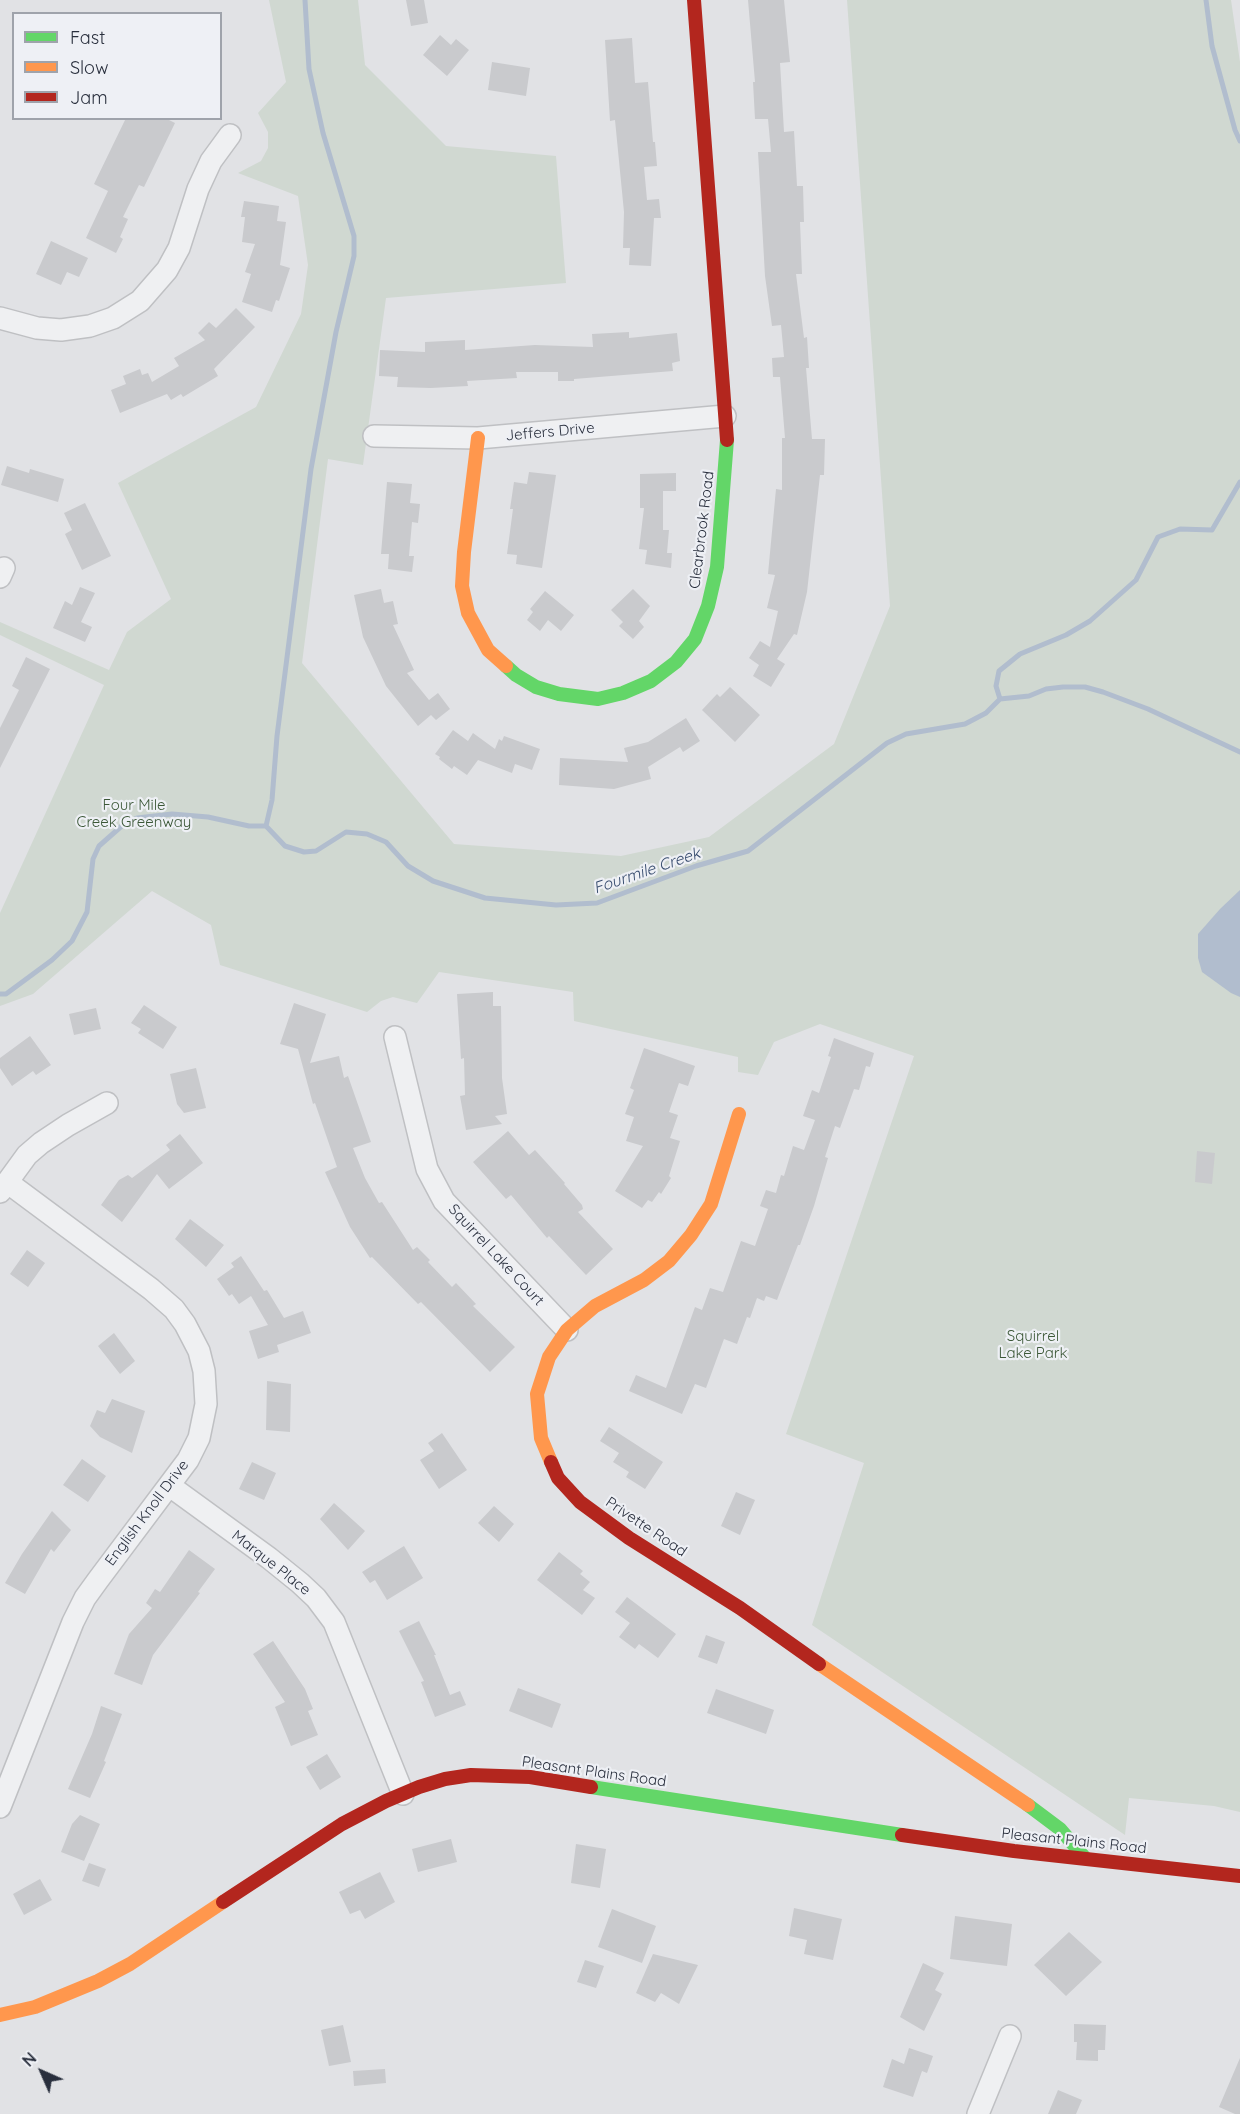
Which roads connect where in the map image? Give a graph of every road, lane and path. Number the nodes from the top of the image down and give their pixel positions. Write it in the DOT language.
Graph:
graph roads {
  1 [pos="694,0"];
  2 [pos="230,135"];
  3 [pos="0,318"];
  4 [pos="725,416"];
  5 [pos="374,436"];
  6 [pos="478,438"];
  7 [pos="395,1037"];
  8 [pos="106,1103"];
  9 [pos="739,1114"];
  10 [pos="4,1187"];
  11 [pos="567,1330"];
  12 [pos="170,1486"];
  13 [pos="403,1794"];
  14 [pos="0,1807"];
  15 [pos="1085,1858"];
  16 [pos="1240,1876"];
  17 [pos="0,2014"];
  18 [pos="1010,2036"];
  19 [pos="978,2114"];
  1 -- 4 [label="street, Clearbrook Road"];
  2 -- 3 [label="street"];
  4 -- 6 [label="street, Jeffers Drive"];
  4 -- 6 [label="street, Clearbrook Road"];
  5 -- 6 [label="street, Jeffers Drive"];
  7 -- 11 [label="street, Squirrel Lake Court"];
  8 -- 10 [label="street"];
  9 -- 11 [label="street, Privette Road"];
  10 -- 12 [label="street, English Knoll Drive"];
  11 -- 15 [label="street, Privette Road"];
  12 -- 13 [label="street, Marque Place"];
  12 -- 14 [label="street, English Knoll Drive"];
  13 -- 15 [label="street, Pleasant Plains Road"];
  13 -- 17 [label="street, Pleasant Plains Road"];
  15 -- 16 [label="street, Pleasant Plains Road"];
  18 -- 19 [label="street"];
}
